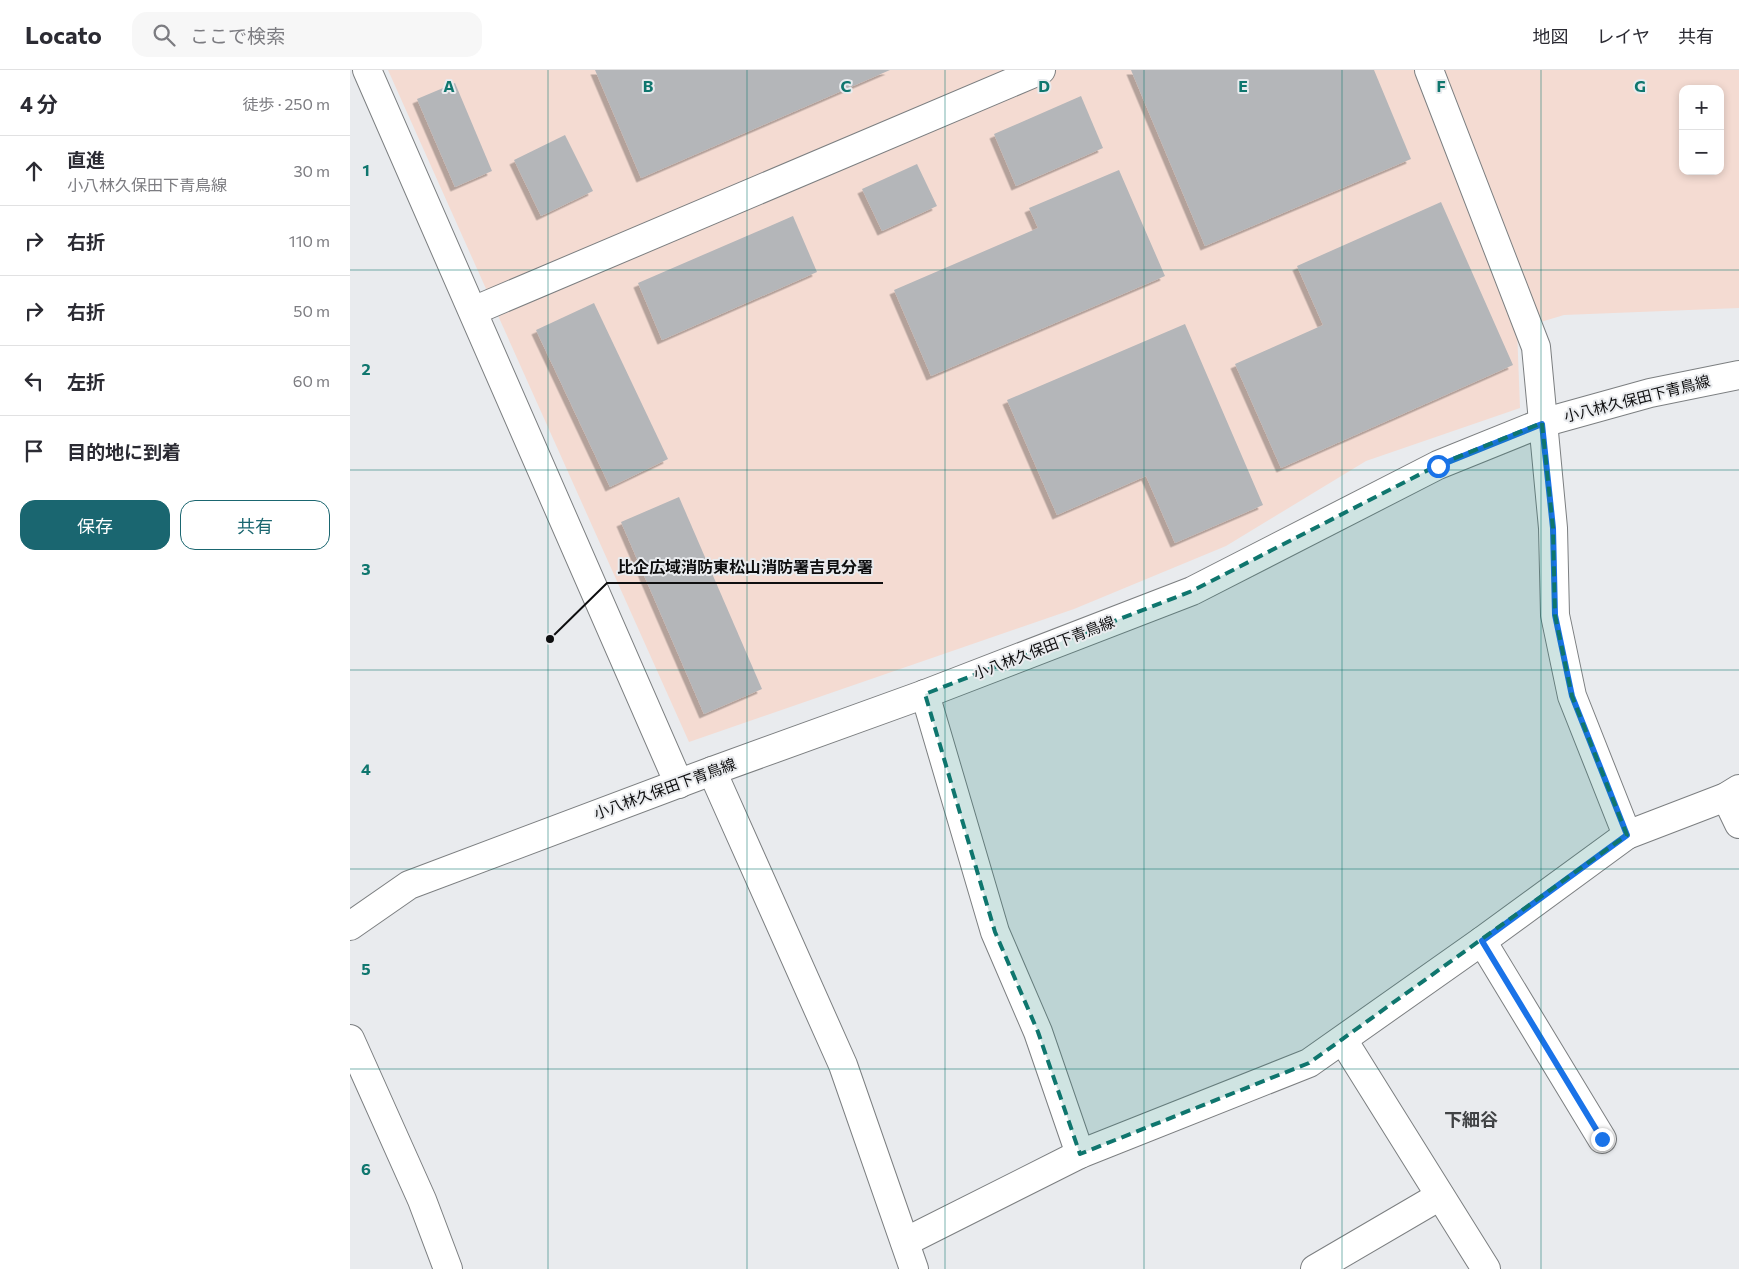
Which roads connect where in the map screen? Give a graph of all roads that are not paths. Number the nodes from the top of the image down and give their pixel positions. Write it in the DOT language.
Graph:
graph roads {
  1 [pos="366,70"];
  2 [pos="1041,70"];
  3 [pos="1429,70"];
  4 [pos="473,311"];
  5 [pos="1739,374"];
  6 [pos="1542,424"];
  7 [pos="925,694"];
  8 [pos="712,771"];
  9 [pos="678,784"];
  10 [pos="1733,793"];
  11 [pos="1739,824"];
  12 [pos="1627,835"];
  13 [pos="350,926"];
  14 [pos="1482,941"];
  15 [pos="350,1039"];
  16 [pos="1343,1040"];
  17 [pos="1602,1139"];
  18 [pos="1080,1154"];
  19 [pos="1440,1196"];
  20 [pos="905,1242"];
  21 [pos="448,1269"];
  22 [pos="914,1269"];
  23 [pos="1315,1269"];
  24 [pos="1486,1269"];
  1 -- 4 [label="street"];
  2 -- 4 [label="street"];
  3 -- 6 [label="street"];
  4 -- 9 [label="street"];
  5 -- 6 [label="street, 小八林久保田下青鳥線"];
  6 -- 7 [label="street, 小八林久保田下青鳥線"];
  6 -- 12 [label="street"];
  7 -- 8 [label="street, 小八林久保田下青鳥線"];
  7 -- 18 [label="street"];
  8 -- 9 [label="street, 小八林久保田下青鳥線"];
  8 -- 20 [label="street"];
  9 -- 13 [label="street, 小八林久保田下青鳥線"];
  10 -- 11 [label="street"];
  10 -- 12 [label="street"];
  12 -- 14 [label="street"];
  14 -- 16 [label="street"];
  14 -- 17 [label="street"];
  15 -- 21 [label="street"];
  16 -- 18 [label="street"];
  16 -- 19 [label="street"];
  18 -- 20 [label="street"];
  19 -- 23 [label="street"];
  19 -- 24 [label="street"];
  20 -- 22 [label="street"];
}
